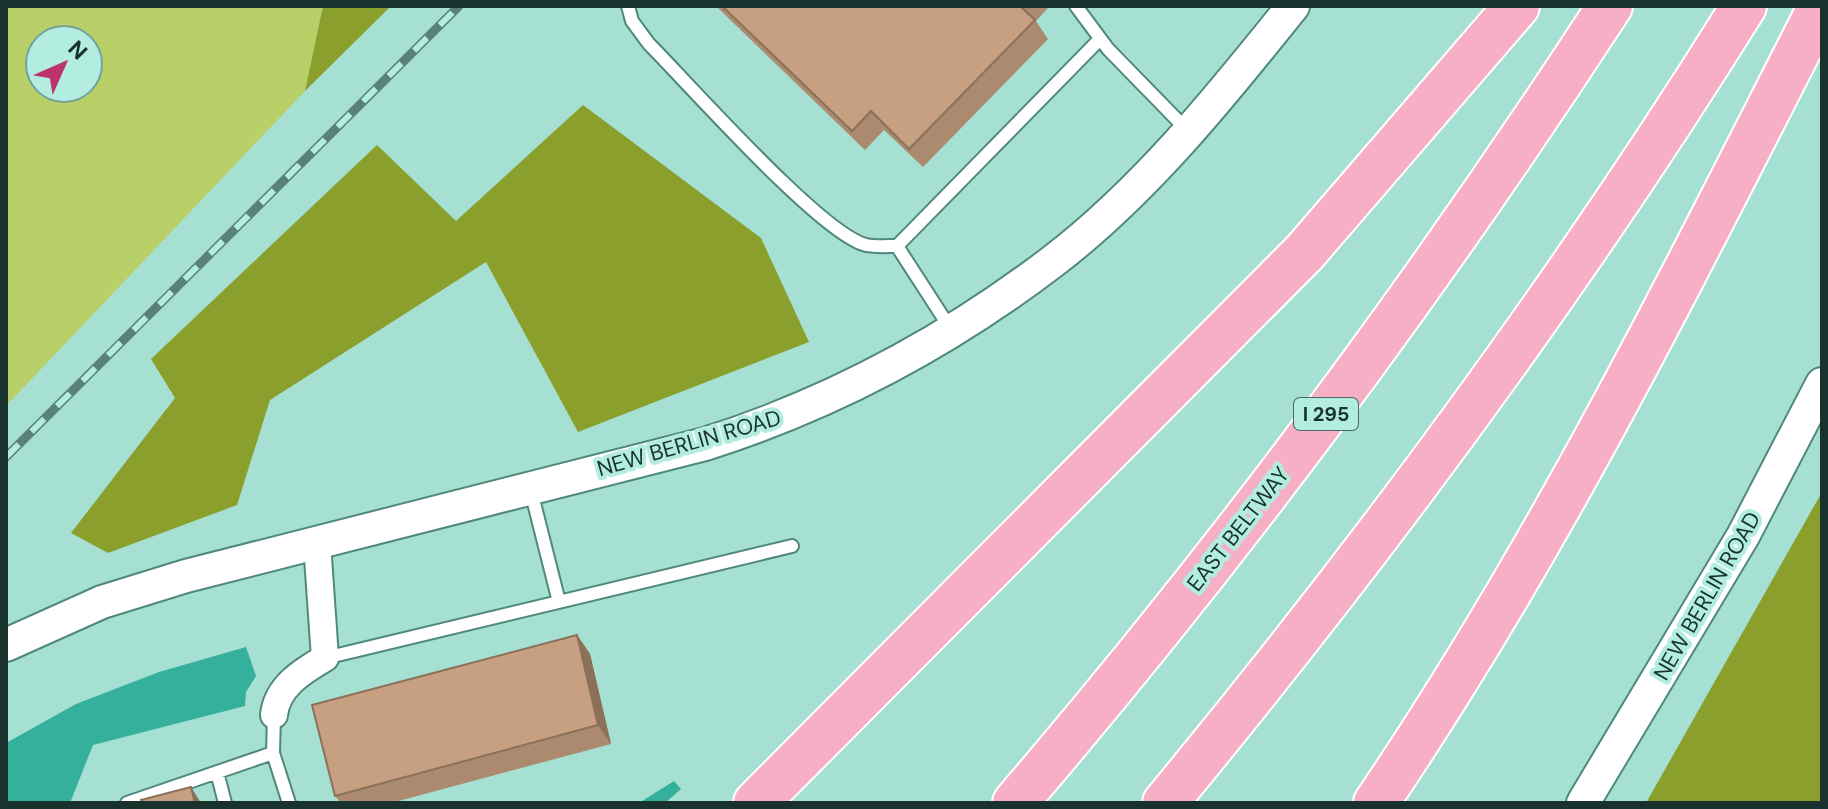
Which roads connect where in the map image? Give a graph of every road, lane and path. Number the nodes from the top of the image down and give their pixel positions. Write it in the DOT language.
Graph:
graph roads {
  1 [pos="628,6"];
  2 [pos="1076,6"];
  3 [pos="1293,6"];
  4 [pos="1517,6"];
  5 [pos="1610,6"];
  6 [pos="1744,6"];
  7 [pos="1821,6"];
  8 [pos="1100,39"];
  9 [pos="1187,130"];
  10 [pos="897,246"];
  11 [pos="952,331"];
  12 [pos="1822,384"];
  13 [pos="530,488"];
  14 [pos="317,543"];
  15 [pos="792,546"];
  16 [pos="559,602"];
  17 [pos="6,645"];
  18 [pos="325,658"];
  19 [pos="274,715"];
  20 [pos="273,753"];
  21 [pos="217,772"];
  22 [pos="127,803"];
  23 [pos="225,803"];
  24 [pos="289,803"];
  25 [pos="756,803"];
  26 [pos="1015,803"];
  27 [pos="1165,803"];
  28 [pos="1376,803"];
  29 [pos="1583,803"];
  1 -- 10 [label="lane"];
  2 -- 8 [label="lane"];
  3 -- 9 [label="street, NEW BERLIN ROAD"];
  4 -- 25 [label="highway"];
  5 -- 26 [label="highway, EAST BELTWAY / I 295"];
  6 -- 27 [label="highway"];
  7 -- 28 [label="highway"];
  8 -- 9 [label="lane"];
  8 -- 10 [label="lane"];
  9 -- 11 [label="street, NEW BERLIN ROAD"];
  10 -- 11 [label="lane"];
  11 -- 13 [label="street, NEW BERLIN ROAD"];
  12 -- 29 [label="street, NEW BERLIN ROAD"];
  13 -- 14 [label="street, NEW BERLIN ROAD"];
  13 -- 16 [label="lane"];
  14 -- 17 [label="street, NEW BERLIN ROAD"];
  14 -- 18 [label="street"];
  15 -- 16 [label="lane"];
  16 -- 18 [label="lane"];
  18 -- 19 [label="street"];
  19 -- 20 [label="lane"];
  20 -- 21 [label="lane"];
  20 -- 24 [label="lane"];
  21 -- 22 [label="lane"];
  21 -- 23 [label="lane"];
}
